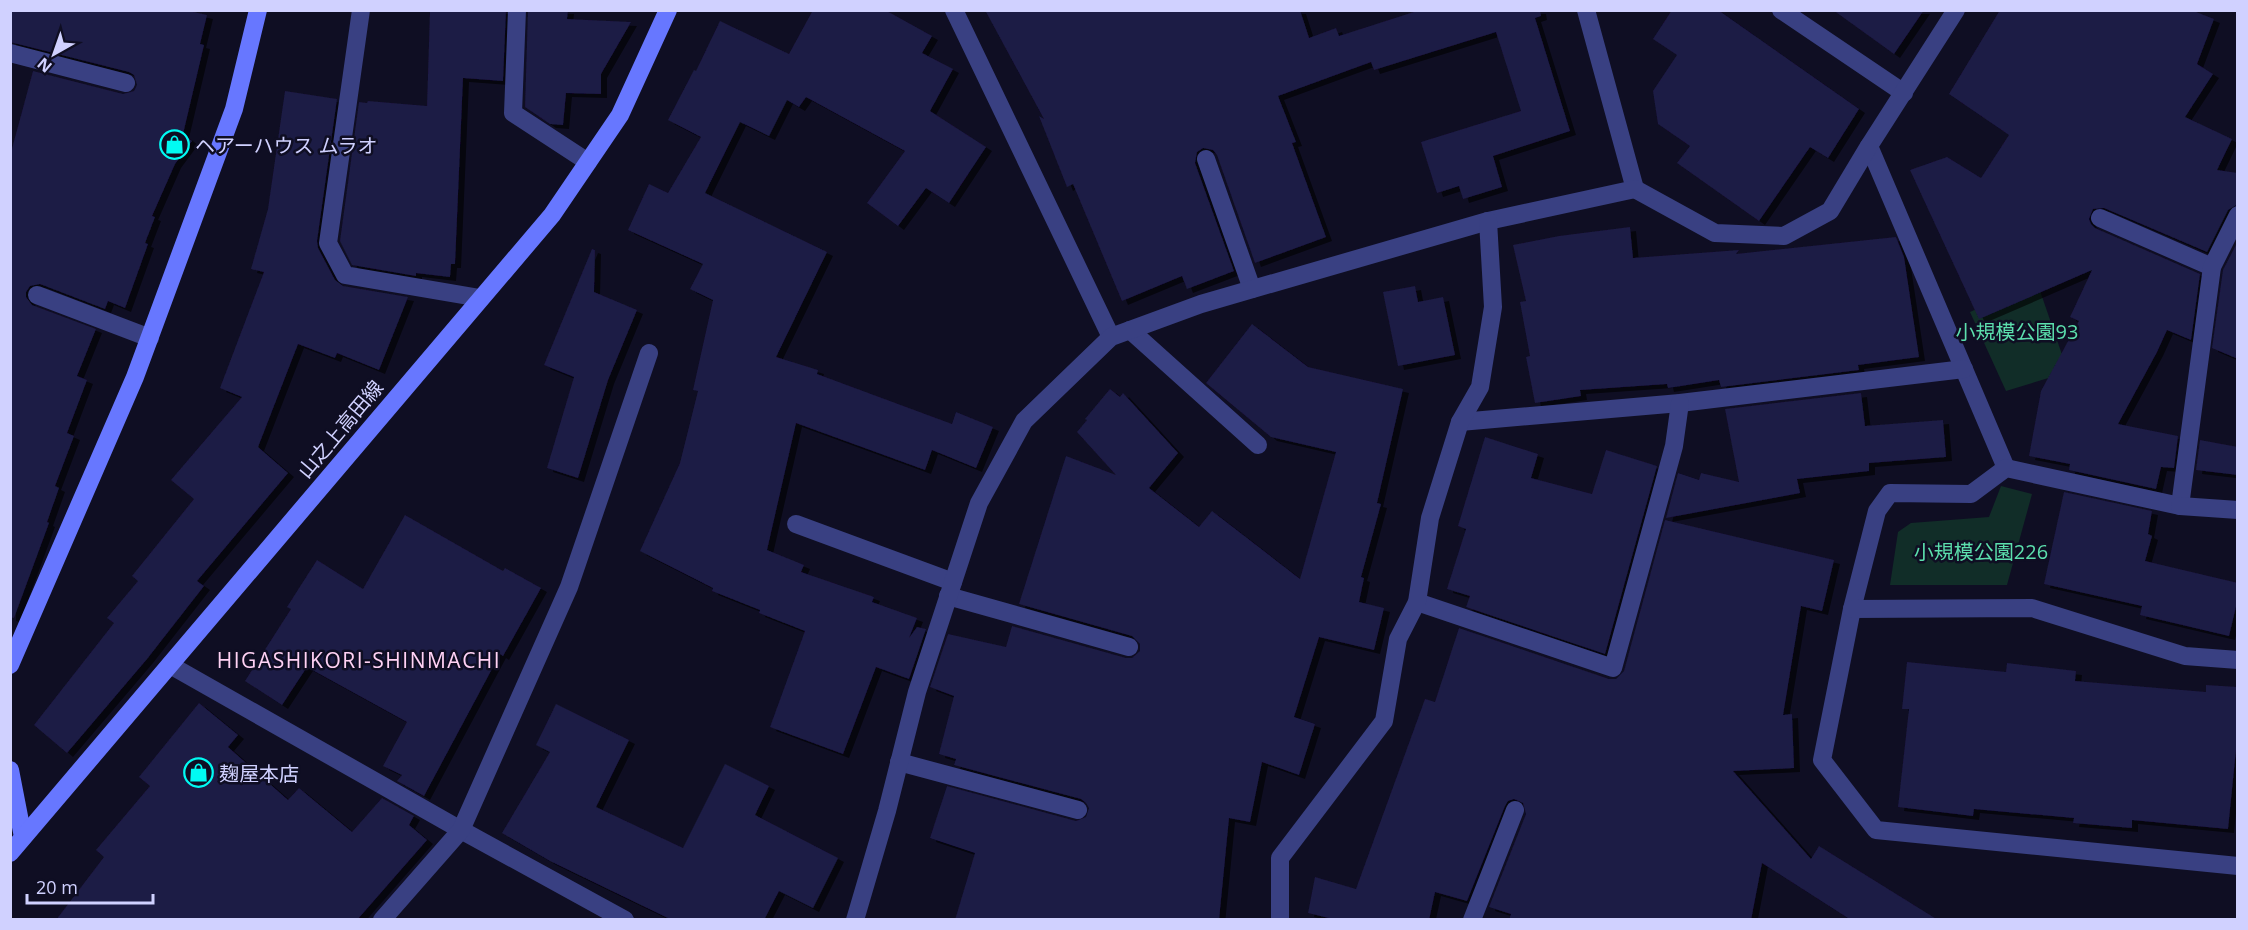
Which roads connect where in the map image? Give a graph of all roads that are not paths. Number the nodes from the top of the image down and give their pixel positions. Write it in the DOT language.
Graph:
graph roads {
  1 [pos="258,10"];
  2 [pos="361,10"];
  3 [pos="517,10"];
  4 [pos="668,10"];
  5 [pos="954,10"];
  6 [pos="1586,10"];
  7 [pos="1781,10"];
  8 [pos="1956,10"];
  9 [pos="10,53"];
  10 [pos="126,83"];
  11 [pos="1904,93"];
  12 [pos="1869,146"];
  13 [pos="1206,159"];
  14 [pos="588,162"];
  15 [pos="1635,189"];
  16 [pos="2238,215"];
  17 [pos="2100,218"];
  18 [pos="1488,221"];
  19 [pos="2212,267"];
  20 [pos="1251,289"];
  21 [pos="37,295"];
  22 [pos="480,298"];
  23 [pos="1130,330"];
  24 [pos="1112,337"];
  25 [pos="150,338"];
  26 [pos="649,353"];
  27 [pos="1964,369"];
  28 [pos="1680,402"];
  29 [pos="1460,422"];
  30 [pos="1258,446"];
  31 [pos="2006,468"];
  32 [pos="2180,506"];
  33 [pos="2238,510"];
  34 [pos="796,524"];
  35 [pos="951,589"];
  36 [pos="1417,602"];
  37 [pos="1852,609"];
  38 [pos="1129,647"];
  39 [pos="2238,660"];
  40 [pos="170,665"];
  41 [pos="10,666"];
  42 [pos="899,762"];
  43 [pos="10,770"];
  44 [pos="1078,810"];
  45 [pos="1515,810"];
  46 [pos="461,830"];
  47 [pos="23,837"];
  48 [pos="10,853"];
  49 [pos="2238,866"];
  50 [pos="382,920"];
  51 [pos="625,920"];
  52 [pos="855,920"];
  53 [pos="1280,920"];
  54 [pos="1472,920"];
  1 -- 25 [label="street"];
  2 -- 22 [label="street"];
  3 -- 14 [label="street"];
  4 -- 14 [label="street, 山之上高田線"];
  5 -- 24 [label="street"];
  6 -- 15 [label="street"];
  7 -- 11 [label="street"];
  8 -- 11 [label="street"];
  9 -- 10 [label="street"];
  11 -- 12 [label="street"];
  12 -- 15 [label="street"];
  12 -- 27 [label="street"];
  13 -- 20 [label="street"];
  14 -- 22 [label="street, 山之上高田線"];
  15 -- 18 [label="street"];
  16 -- 19 [label="street"];
  17 -- 19 [label="street"];
  18 -- 20 [label="street"];
  18 -- 29 [label="street"];
  19 -- 32 [label="street"];
  20 -- 23 [label="street"];
  21 -- 25 [label="street"];
  22 -- 40 [label="street, 山之上高田線"];
  23 -- 24 [label="street"];
  23 -- 30 [label="street"];
  24 -- 35 [label="street"];
  25 -- 41 [label="street"];
  26 -- 46 [label="street"];
  27 -- 28 [label="street"];
  27 -- 31 [label="street"];
  28 -- 29 [label="street"];
  28 -- 36 [label="street"];
  29 -- 36 [label="street"];
  31 -- 32 [label="street"];
  31 -- 37 [label="street"];
  32 -- 33 [label="street"];
  34 -- 35 [label="street"];
  35 -- 38 [label="street"];
  35 -- 42 [label="street"];
  36 -- 53 [label="street"];
  37 -- 39 [label="street"];
  37 -- 49 [label="street"];
  40 -- 46 [label="street"];
  40 -- 47 [label="street, 山之上高田線"];
  42 -- 44 [label="street"];
  42 -- 52 [label="street"];
  43 -- 47 [label="street"];
  45 -- 54 [label="street"];
  46 -- 50 [label="street"];
  46 -- 51 [label="street"];
  47 -- 48 [label="street, 山之上高田線"];
}
